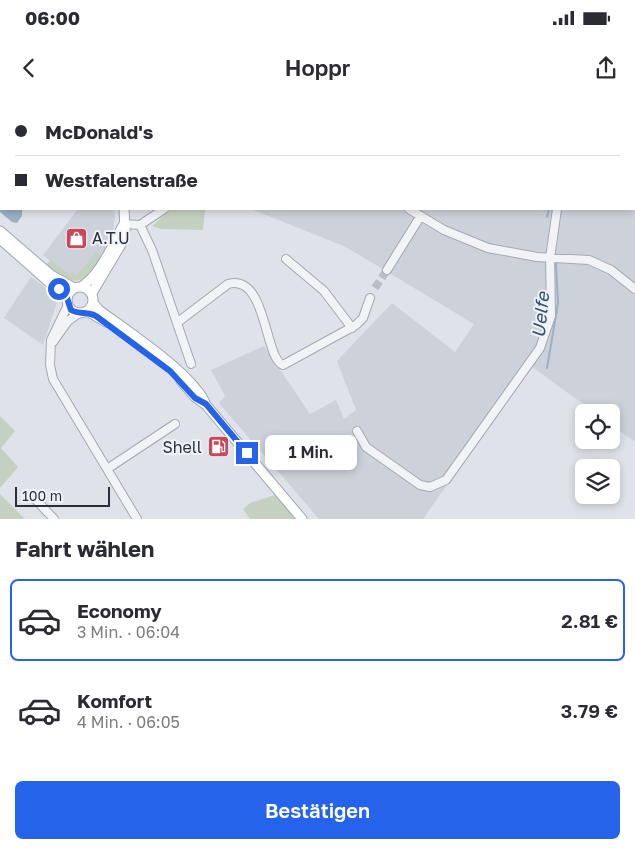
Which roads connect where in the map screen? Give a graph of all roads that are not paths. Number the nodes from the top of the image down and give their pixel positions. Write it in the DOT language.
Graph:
graph roads {
  1 [pos="124,210"];
  2 [pos="162,210"];
  3 [pos="411,210"];
  4 [pos="557,210"];
  5 [pos="420,217"];
  6 [pos="124,224"];
  7 [pos="140,225"];
  8 [pos="0,231"];
  9 [pos="0,239"];
  10 [pos="550,258"];
  11 [pos="286,259"];
  12 [pos="387,270"];
  13 [pos="77,287"];
  14 [pos="635,289"];
  15 [pos="92,298"];
  16 [pos="370,298"];
  17 [pos="68,301"];
  18 [pos="83,312"];
  19 [pos="178,322"];
  20 [pos="352,328"];
  21 [pos="52,344"];
  22 [pos="192,364"];
  23 [pos="206,404"];
  24 [pos="175,424"];
  25 [pos="357,431"];
  26 [pos="107,469"];
  27 [pos="35,499"];
  28 [pos="54,519"];
  29 [pos="137,519"];
  30 [pos="302,519"];
  1 -- 6 [label="main road"];
  2 -- 7 [label="street"];
  3 -- 5 [label="street"];
  4 -- 10 [label="street"];
  5 -- 10 [label="street"];
  5 -- 12 [label="street"];
  6 -- 7 [label="street"];
  6 -- 13 [label="main road"];
  6 -- 15 [label="main road"];
  7 -- 19 [label="street"];
  8 -- 13 [label="main road"];
  9 -- 17 [label="main road"];
  10 -- 14 [label="street"];
  10 -- 25 [label="street"];
  11 -- 20 [label="street"];
  13 -- 15 [label="main road"];
  13 -- 17 [label="main road"];
  15 -- 18 [label="main road"];
  15 -- 23 [label="main road"];
  16 -- 20 [label="street"];
  17 -- 18 [label="main road"];
  17 -- 21 [label="street"];
  18 -- 21 [label="street"];
  18 -- 23 [label="main road"];
  19 -- 20 [label="street"];
  19 -- 22 [label="street"];
  21 -- 26 [label="street"];
  23 -- 30 [label="main road"];
  24 -- 26 [label="street"];
  26 -- 29 [label="street"];
  27 -- 28 [label="street"];
}
